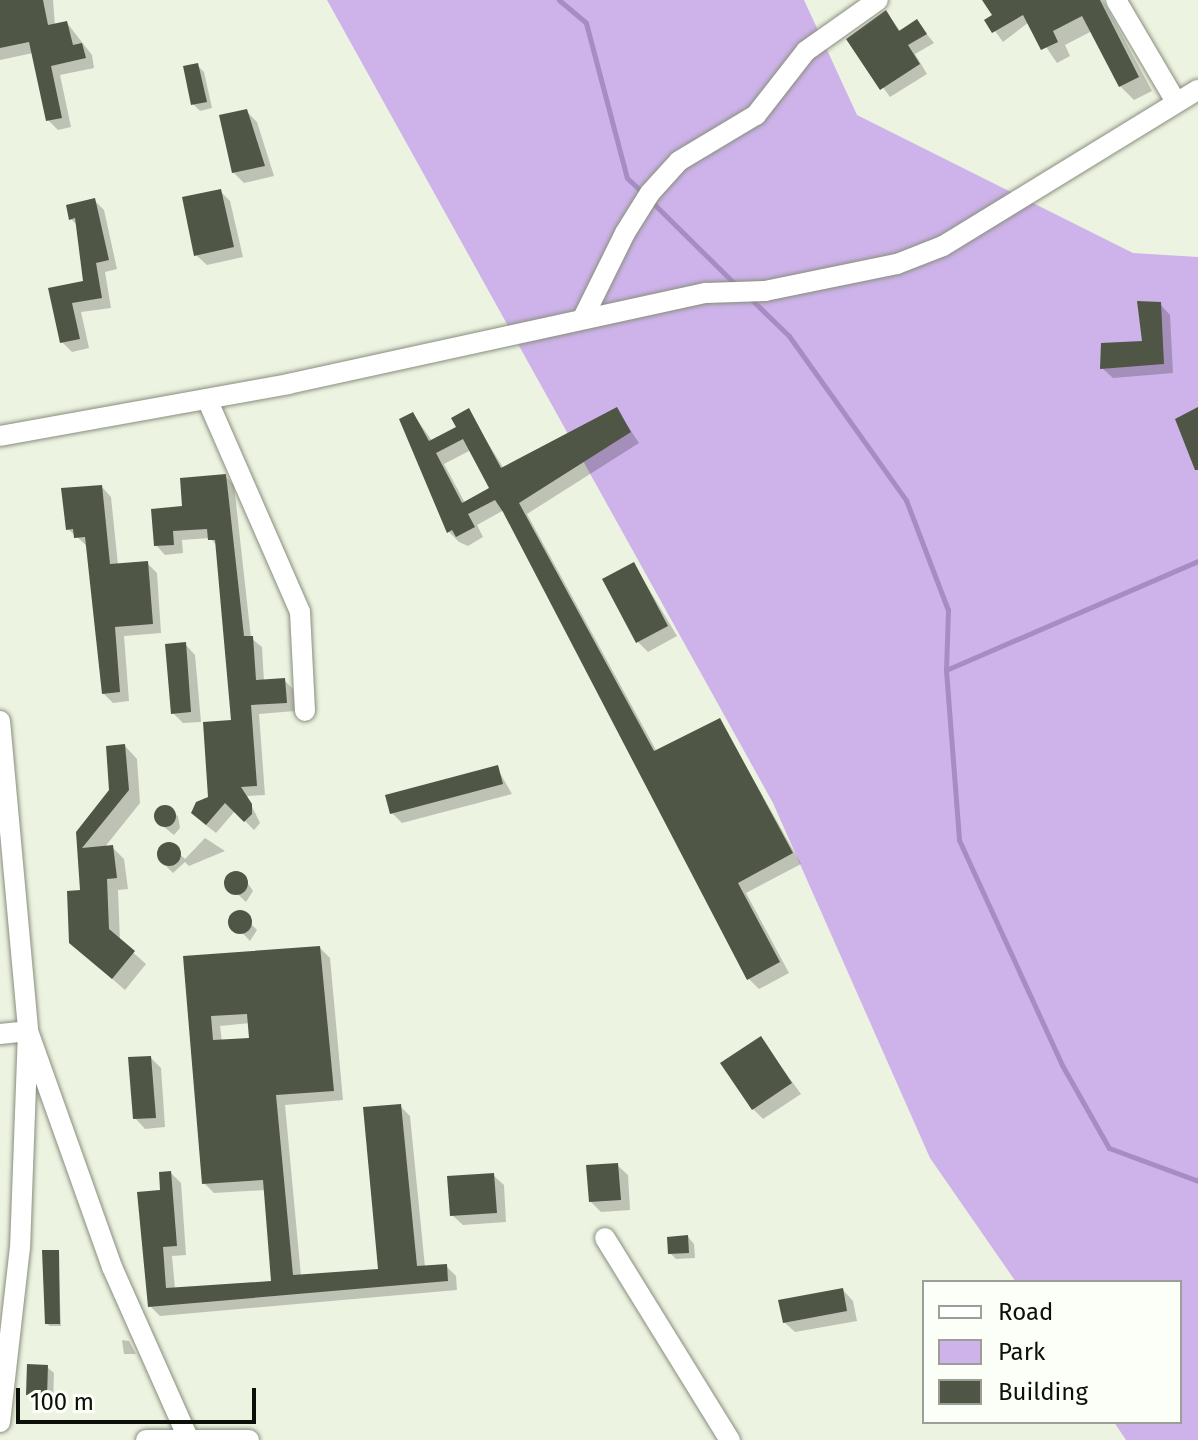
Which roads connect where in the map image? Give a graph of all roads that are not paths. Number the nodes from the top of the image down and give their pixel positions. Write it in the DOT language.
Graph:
graph roads {
  1 [pos="878,0"];
  2 [pos="1116,0"];
  3 [pos="1198,90"];
  4 [pos="1176,102"];
  5 [pos="583,318"];
  6 [pos="207,399"];
  7 [pos="0,436"];
  8 [pos="305,711"];
  9 [pos="0,721"];
  10 [pos="5,802"];
  11 [pos="28,1031"];
  12 [pos="0,1034"];
  13 [pos="605,1238"];
  14 [pos="0,1422"];
  15 [pos="188,1438"];
  16 [pos="240,1439"];
  17 [pos="146,1440"];
  18 [pos="730,1440"];
  1 -- 5 [label="street"];
  2 -- 4 [label="street"];
  3 -- 4 [label="street"];
  4 -- 5 [label="street"];
  5 -- 6 [label="street"];
  6 -- 7 [label="street"];
  6 -- 8 [label="street"];
  9 -- 10 [label="street"];
  10 -- 11 [label="street"];
  11 -- 12 [label="street"];
  11 -- 14 [label="street"];
  11 -- 15 [label="street"];
  13 -- 18 [label="street"];
  15 -- 16 [label="street"];
  15 -- 17 [label="street"];
}
